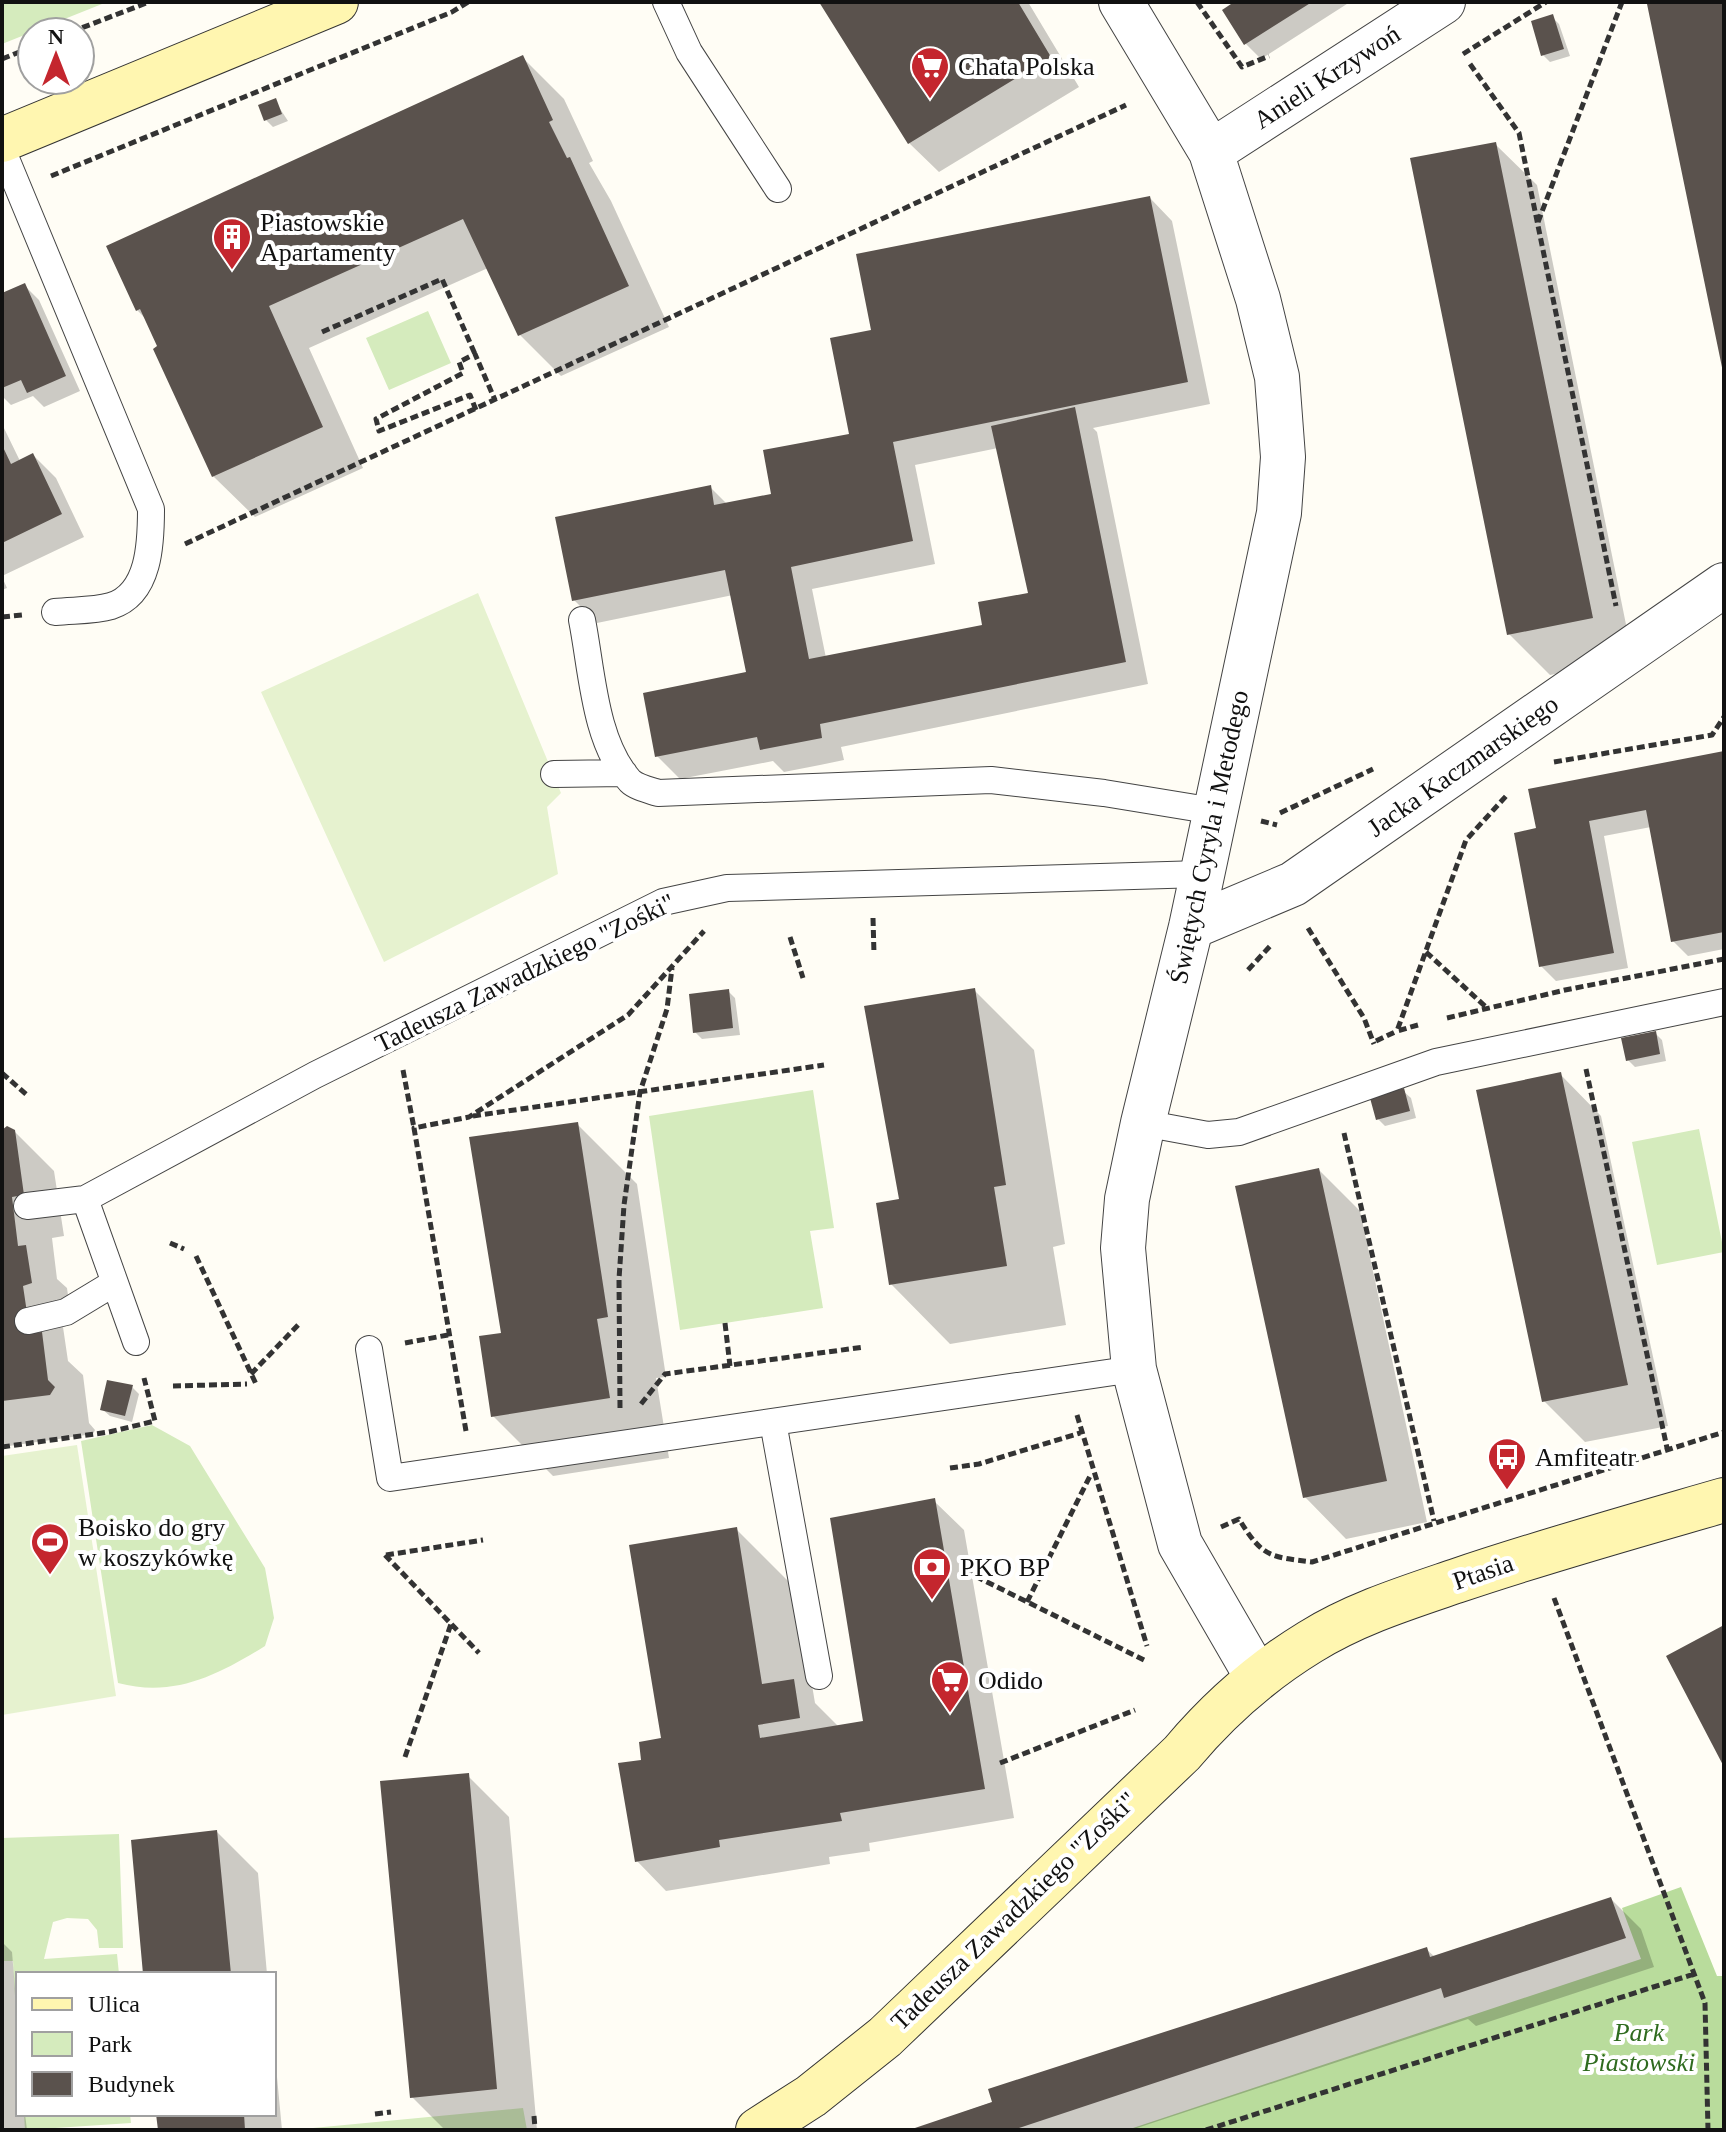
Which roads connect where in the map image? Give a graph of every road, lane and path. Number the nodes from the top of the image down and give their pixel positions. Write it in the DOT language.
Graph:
graph roads {
  1 [pos="149,2"];
  2 [pos="336,2"];
  3 [pos="468,2"];
  4 [pos="666,2"];
  5 [pos="1121,2"];
  6 [pos="1197,2"];
  7 [pos="1443,2"];
  8 [pos="1546,2"];
  9 [pos="1622,2"];
  10 [pos="96,22"];
  11 [pos="1463,54"];
  12 [pos="1470,64"];
  13 [pos="1242,67"];
  14 [pos="1126,105"];
  15 [pos="2,140"];
  16 [pos="2,149"];
  17 [pos="1211,152"];
  18 [pos="46,178"];
  19 [pos="778,189"];
  20 [pos="1537,222"];
  21 [pos="322,332"];
  22 [pos="475,354"];
  23 [pos="495,400"];
  24 [pos="476,410"];
  25 [pos="147,562"];
  26 [pos="1724,585"];
  27 [pos="1617,609"];
  28 [pos="55,612"];
  29 [pos="582,620"];
  30 [pos="1724,717"];
  31 [pos="1541,769"];
  32 [pos="624,773"];
  33 [pos="554,774"];
  34 [pos="1517,785"];
  35 [pos="1214,811"];
  36 [pos="1201,874"];
  37 [pos="872,917"];
  38 [pos="709,924"];
  39 [pos="1191,927"];
  40 [pos="1307,927"];
  41 [pos="790,937"];
  42 [pos="1426,952"];
  43 [pos="874,954"];
  44 [pos="1724,959"];
  45 [pos="672,966"];
  46 [pos="803,978"];
  47 [pos="1724,1002"];
  48 [pos="1488,1008"];
  49 [pos="1364,1018"];
  50 [pos="1442,1020"];
  51 [pos="1427,1023"];
  52 [pos="1397,1031"];
  53 [pos="1578,1033"];
  54 [pos="1374,1042"];
  55 [pos="401,1065"];
  56 [pos="824,1065"];
  57 [pos="2,1073"];
  58 [pos="640,1092"];
  59 [pos="28,1096"];
  60 [pos="1337,1096"];
  61 [pos="469,1117"];
  62 [pos="1143,1123"];
  63 [pos="414,1128"];
  64 [pos="85,1199"];
  65 [pos="27,1206"];
  66 [pos="170,1243"];
  67 [pos="184,1249"];
  68 [pos="196,1256"];
  69 [pos="114,1283"];
  70 [pos="28,1321"];
  71 [pos="725,1323"];
  72 [pos="299,1324"];
  73 [pos="136,1342"];
  74 [pos="864,1347"];
  75 [pos="369,1349"];
  76 [pos="730,1366"];
  77 [pos="1134,1369"];
  78 [pos="251,1374"];
  79 [pos="1070,1379"];
  80 [pos="247,1384"];
  81 [pos="256,1384"];
  82 [pos="173,1386"];
  83 [pos="637,1408"];
  84 [pos="619,1421"];
  85 [pos="773,1422"];
  86 [pos="1724,1432"];
  87 [pos="1081,1433"];
  88 [pos="469,1444"];
  89 [pos="2,1447"];
  90 [pos="1667,1448"];
  91 [pos="950,1468"];
  92 [pos="1092,1473"];
  93 [pos="1724,1500"];
  94 [pos="1434,1521"];
  95 [pos="483,1540"];
  96 [pos="1180,1544"];
  97 [pos="1537,1553"];
  98 [pos="965,1571"];
  99 [pos="1027,1602"];
  100 [pos="451,1624"];
  101 [pos="1147,1646"];
  102 [pos="479,1653"];
  103 [pos="1144,1660"];
  104 [pos="819,1676"];
  105 [pos="1257,1677"];
  106 [pos="1135,1710"];
  107 [pos="405,1757"];
  108 [pos="1000,1763"];
  109 [pos="1694,1974"];
  110 [pos="391,2112"];
  111 [pos="375,2114"];
  112 [pos="534,2116"];
  113 [pos="535,2128"];
  114 [pos="758,2130"];
  115 [pos="1206,2130"];
  116 [pos="1708,2130"];
  1 -- 10 [label="path"];
  2 -- 15 [label="street"];
  3 -- 18 [label="path"];
  4 -- 19 [label="lane"];
  5 -- 17 [label="street, Świętych Cyryla i Metodego"];
  6 -- 13 [label="path"];
  7 -- 17 [label="street, Anieli Krzywoń"];
  8 -- 11 [label="path"];
  9 -- 20 [label="path"];
  12 -- 20 [label="path"];
  14 -- 23 [label="path"];
  16 -- 25 [label="lane"];
  17 -- 35 [label="street, Świętych Cyryla i Metodego"];
  20 -- 27 [label="path"];
  21 -- 22 [label="path"];
  22 -- 23 [label="path"];
  22 -- 24 [label="path"];
  23 -- 24 [label="path"];
  24 -- 25 [label="path"];
  25 -- 28 [label="lane"];
  26 -- 39 [label="street, Jacka Kaczmarskiego"];
  29 -- 32 [label="lane"];
  30 -- 31 [label="path"];
  32 -- 33 [label="lane"];
  32 -- 35 [label="lane"];
  34 -- 42 [label="path"];
  35 -- 36 [label="street, Świętych Cyryla i Metodego"];
  36 -- 39 [label="street, Świętych Cyryla i Metodego"];
  36 -- 64 [label="lane, Tadeusza Zawadzkiego \"Zośki\""];
  37 -- 43 [label="path"];
  38 -- 45 [label="path"];
  39 -- 62 [label="street, Świętych Cyryla i Metodego"];
  40 -- 49 [label="path"];
  41 -- 46 [label="path"];
  42 -- 48 [label="path"];
  42 -- 52 [label="path"];
  44 -- 48 [label="path"];
  45 -- 58 [label="path"];
  45 -- 61 [label="path"];
  47 -- 53 [label="lane"];
  48 -- 50 [label="path"];
  51 -- 52 [label="path"];
  52 -- 54 [label="path"];
  53 -- 60 [label="lane"];
  53 -- 90 [label="path"];
  55 -- 63 [label="path"];
  56 -- 58 [label="path"];
  57 -- 59 [label="path"];
  58 -- 61 [label="path"];
  58 -- 84 [label="path"];
  60 -- 62 [label="lane"];
  60 -- 94 [label="path"];
  61 -- 63 [label="path"];
  62 -- 77 [label="street, Świętych Cyryla i Metodego"];
  63 -- 88 [label="path"];
  64 -- 65 [label="lane"];
  64 -- 69 [label="lane"];
  66 -- 67 [label="path"];
  68 -- 78 [label="path"];
  69 -- 70 [label="lane"];
  69 -- 73 [label="lane"];
  71 -- 76 [label="path"];
  72 -- 78 [label="path"];
  73 -- 89 [label="path"];
  74 -- 76 [label="path"];
  75 -- 85 [label="lane"];
  76 -- 83 [label="path"];
  77 -- 79 [label="lane"];
  77 -- 96 [label="street, Świętych Cyryla i Metodego"];
  78 -- 81 [label="path"];
  79 -- 85 [label="lane"];
  79 -- 87 [label="path"];
  80 -- 82 [label="path"];
  85 -- 104 [label="lane"];
  86 -- 90 [label="path"];
  87 -- 91 [label="path"];
  87 -- 92 [label="path"];
  90 -- 94 [label="path"];
  92 -- 99 [label="path"];
  92 -- 101 [label="path"];
  93 -- 97 [label="street, Ptasia"];
  94 -- 96 [label="path"];
  95 -- 100 [label="path"];
  96 -- 105 [label="street, Świętych Cyryla i Metodego"];
  97 -- 105 [label="street, Ptasia"];
  97 -- 109 [label="path"];
  98 -- 99 [label="path"];
  99 -- 103 [label="path"];
  100 -- 102 [label="path"];
  100 -- 107 [label="path"];
  105 -- 114 [label="street, Tadeusza Zawadzkiego \"Zośki\""];
  106 -- 108 [label="path"];
  109 -- 115 [label="path"];
  109 -- 116 [label="path"];
  110 -- 111 [label="path"];
  112 -- 113 [label="path"];
}
